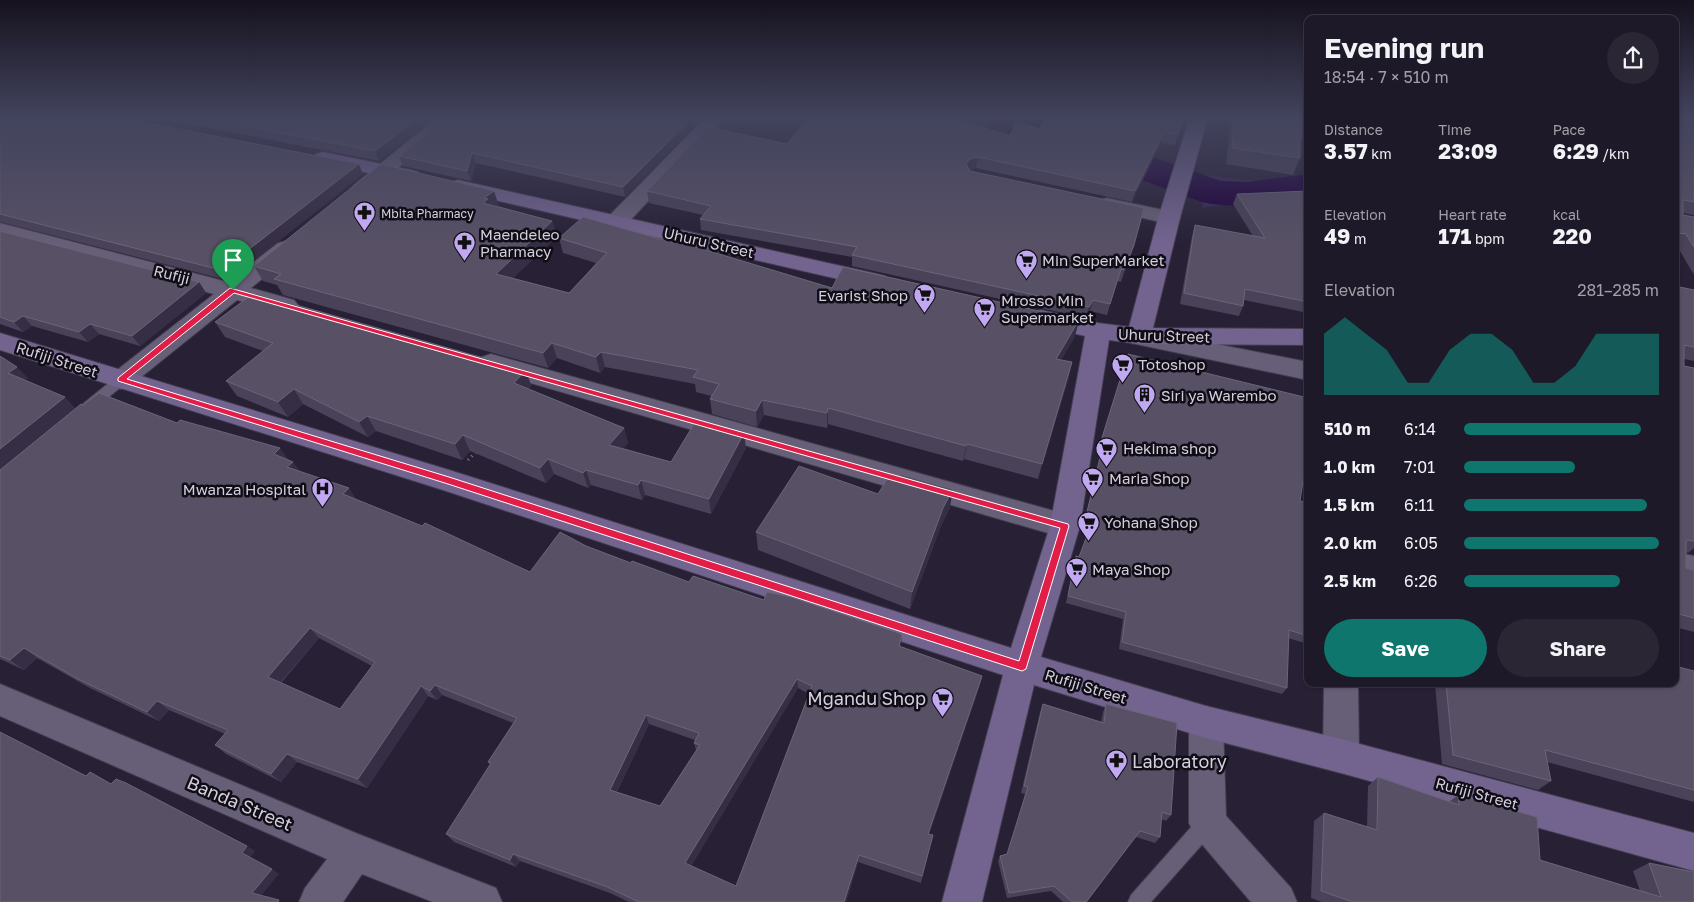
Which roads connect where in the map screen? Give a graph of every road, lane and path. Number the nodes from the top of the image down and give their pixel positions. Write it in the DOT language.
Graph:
graph roads {
  1 [pos="329,159"];
  2 [pos="398,159"];
  3 [pos="677,159"];
  4 [pos="1188,159"];
  5 [pos="385,170"];
  6 [pos="347,200"];
  7 [pos="1092,201"];
  8 [pos="1172,210"];
  9 [pos="617,221"];
  10 [pos="0,230"];
  11 [pos="302,236"];
  12 [pos="899,286"];
  13 [pos="233,290"];
  14 [pos="309,312"];
  15 [pos="1023,314"];
  16 [pos="1098,331"];
  17 [pos="1139,336"];
  18 [pos="1304,337"];
  19 [pos="0,340"];
  20 [pos="470,357"];
  21 [pos="1304,370"];
  22 [pos="121,380"];
  23 [pos="76,417"];
  24 [pos="482,447"];
  25 [pos="449,481"];
  26 [pos="1065,526"];
  27 [pos="1679,566"];
  28 [pos="1694,569"];
  29 [pos="1022,666"];
  30 [pos="1341,687"];
  31 [pos="0,700"];
  32 [pos="1206,722"];
  33 [pos="1341,756"];
  34 [pos="1208,822"];
  35 [pos="355,852"];
  36 [pos="1694,852"];
  37 [pos="319,902"];
  38 [pos="482,902"];
  39 [pos="962,902"];
  40 [pos="1138,902"];
  41 [pos="1277,902"];
  1 -- 5 [label="street, Uhuru Street"];
  2 -- 5 [label="street"];
  3 -- 9 [label="street"];
  4 -- 8 [label="street"];
  5 -- 6 [label="street"];
  5 -- 9 [label="street, Uhuru Street"];
  7 -- 8 [label="street"];
  8 -- 17 [label="street"];
  9 -- 12 [label="street, Uhuru Street"];
  10 -- 13 [label="street, Rufiji"];
  11 -- 13 [label="street"];
  13 -- 14 [label="street, Rufiji"];
  13 -- 22 [label="street"];
  15 -- 16 [label="street, Uhuru Street"];
  16 -- 17 [label="street, Uhuru Street"];
  16 -- 26 [label="street"];
  17 -- 18 [label="street, Uhuru Street"];
  17 -- 21 [label="street"];
  19 -- 22 [label="street, Rufiji Street"];
  20 -- 26 [label="street"];
  22 -- 23 [label="lane"];
  22 -- 25 [label="street, Rufiji Street"];
  24 -- 25 [label="path"];
  25 -- 29 [label="street, Rufiji Street"];
  26 -- 29 [label="street"];
  27 -- 28 [label="street"];
  29 -- 32 [label="street, Rufiji Street"];
  29 -- 39 [label="street"];
  30 -- 33 [label="street"];
  31 -- 35 [label="street, Banda Street"];
  32 -- 33 [label="street, Rufiji Street"];
  32 -- 34 [label="street"];
  33 -- 36 [label="street, Rufiji Street"];
  34 -- 40 [label="lane"];
  34 -- 41 [label="street"];
  35 -- 37 [label="street"];
  35 -- 38 [label="street, Banda Street"];
}
